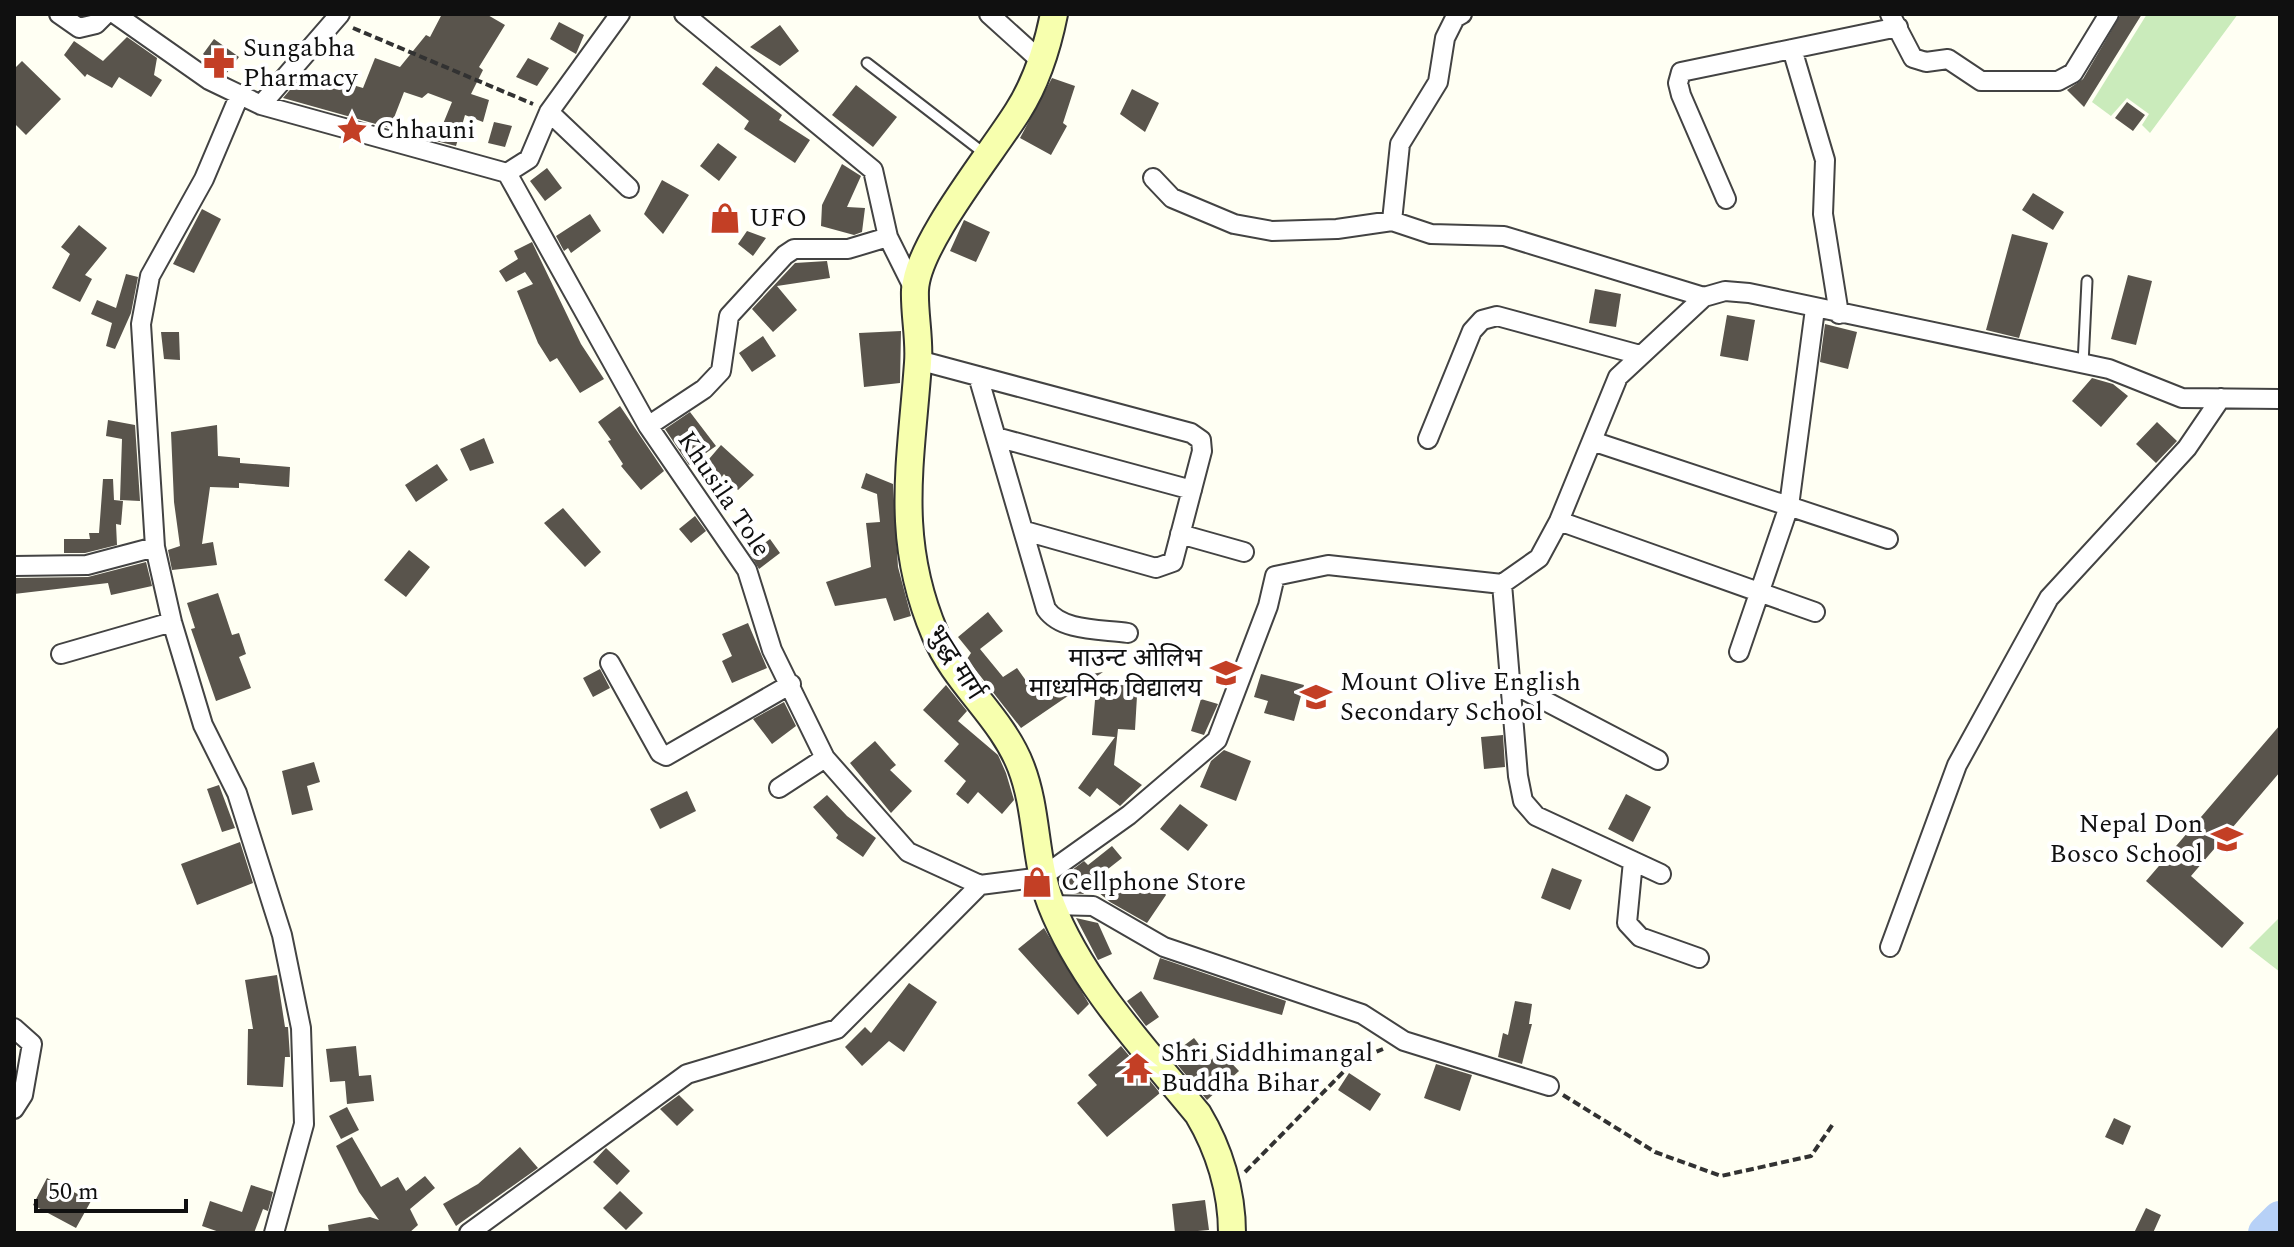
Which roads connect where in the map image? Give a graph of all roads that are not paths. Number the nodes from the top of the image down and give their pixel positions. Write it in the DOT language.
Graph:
graph roads {
  1 [pos="59,14"];
  2 [pos="106,14"];
  3 [pos="115,14"];
  4 [pos="620,14"];
  5 [pos="684,14"];
  6 [pos="989,14"];
  7 [pos="1054,14"];
  8 [pos="1462,14"];
  9 [pos="2109,14"];
  10 [pos="337,17"];
  11 [pos="1894,20"];
  12 [pos="1792,49"];
  13 [pos="1042,62"];
  14 [pos="867,63"];
  15 [pos="240,94"];
  16 [pos="261,105"];
  17 [pos="549,112"];
  18 [pos="988,156"];
  19 [pos="507,173"];
  20 [pos="1153,178"];
  21 [pos="629,188"];
  22 [pos="1726,199"];
  23 [pos="1392,221"];
  24 [pos="888,237"];
  25 [pos="2087,281"];
  26 [pos="915,291"];
  27 [pos="1704,297"];
  28 [pos="1815,309"];
  29 [pos="1839,314"];
  30 [pos="1640,355"];
  31 [pos="918,360"];
  32 [pos="2083,364"];
  33 [pos="978,376"];
  34 [pos="2221,398"];
  35 [pos="2280,399"];
  36 [pos="648,426"];
  37 [pos="996,437"];
  38 [pos="1428,439"];
  39 [pos="1592,441"];
  40 [pos="1192,490"];
  41 [pos="1789,506"];
  42 [pos="1559,521"];
  43 [pos="1025,531"];
  44 [pos="1180,534"];
  45 [pos="1888,539"];
  46 [pos="155,547"];
  47 [pos="1244,552"];
  48 [pos="14,566"];
  49 [pos="1502,584"];
  50 [pos="1760,591"];
  51 [pos="1815,612"];
  52 [pos="172,622"];
  53 [pos="1128,633"];
  54 [pos="1739,652"];
  55 [pos="61,654"];
  56 [pos="610,663"];
  57 [pos="1511,683"];
  58 [pos="791,684"];
  59 [pos="825,758"];
  60 [pos="1658,760"];
  61 [pos="779,788"];
  62 [pos="1633,861"];
  63 [pos="1661,874"];
  64 [pos="1042,877"];
  65 [pos="980,885"];
  66 [pos="1051,905"];
  67 [pos="1890,947"];
  68 [pos="1699,958"];
  69 [pos="14,1028"];
  70 [pos="1549,1086"];
  71 [pos="14,1109"];
  72 [pos="274,1233"];
  73 [pos="469,1233"];
  74 [pos="1232,1233"];
  1 -- 2 [label="street"];
  3 -- 15 [label="street"];
  4 -- 17 [label="street"];
  5 -- 24 [label="street"];
  6 -- 13 [label="street"];
  7 -- 13 [label="street, भुद्ध मार्ग"];
  8 -- 23 [label="street"];
  9 -- 11 [label="street"];
  10 -- 16 [label="street"];
  11 -- 12 [label="street"];
  12 -- 22 [label="street"];
  12 -- 29 [label="street"];
  13 -- 18 [label="street, भुद्ध मार्ग"];
  14 -- 18 [label="lane"];
  15 -- 16 [label="street"];
  15 -- 46 [label="street"];
  16 -- 19 [label="street"];
  17 -- 19 [label="street"];
  17 -- 21 [label="street"];
  18 -- 26 [label="street, भुद्ध मार्ग"];
  19 -- 36 [label="street, Khusila Tole"];
  20 -- 23 [label="street"];
  23 -- 27 [label="street"];
  24 -- 26 [label="street"];
  24 -- 36 [label="street"];
  25 -- 32 [label="lane"];
  26 -- 31 [label="street, भुद्ध मार्ग"];
  27 -- 28 [label="street"];
  27 -- 30 [label="street"];
  28 -- 29 [label="street"];
  28 -- 41 [label="street"];
  29 -- 32 [label="street"];
  30 -- 38 [label="street"];
  30 -- 39 [label="street"];
  31 -- 33 [label="street"];
  31 -- 64 [label="street, भुद्ध मार्ग"];
  32 -- 34 [label="street"];
  33 -- 37 [label="street"];
  33 -- 40 [label="street"];
  34 -- 35 [label="street"];
  34 -- 67 [label="street"];
  36 -- 58 [label="street, Khusila Tole"];
  37 -- 40 [label="street"];
  37 -- 43 [label="street"];
  39 -- 41 [label="street"];
  39 -- 42 [label="street"];
  40 -- 44 [label="street"];
  41 -- 45 [label="street"];
  41 -- 50 [label="street"];
  42 -- 49 [label="street"];
  42 -- 50 [label="street"];
  43 -- 44 [label="street"];
  43 -- 53 [label="street"];
  44 -- 47 [label="street"];
  46 -- 48 [label="street"];
  46 -- 52 [label="street"];
  49 -- 57 [label="street"];
  49 -- 64 [label="street"];
  50 -- 51 [label="street"];
  50 -- 54 [label="street"];
  52 -- 55 [label="street"];
  52 -- 72 [label="street"];
  56 -- 58 [label="street"];
  57 -- 60 [label="street"];
  57 -- 62 [label="street"];
  58 -- 59 [label="street, Khusila Tole"];
  59 -- 61 [label="street"];
  59 -- 65 [label="street, Khusila Tole"];
  62 -- 63 [label="street"];
  62 -- 68 [label="street"];
  64 -- 65 [label="street"];
  64 -- 66 [label="street, भुद्ध मार्ग"];
  65 -- 73 [label="street"];
  66 -- 70 [label="street"];
  66 -- 74 [label="street, भुद्ध मार्ग"];
  69 -- 71 [label="street"];
}
